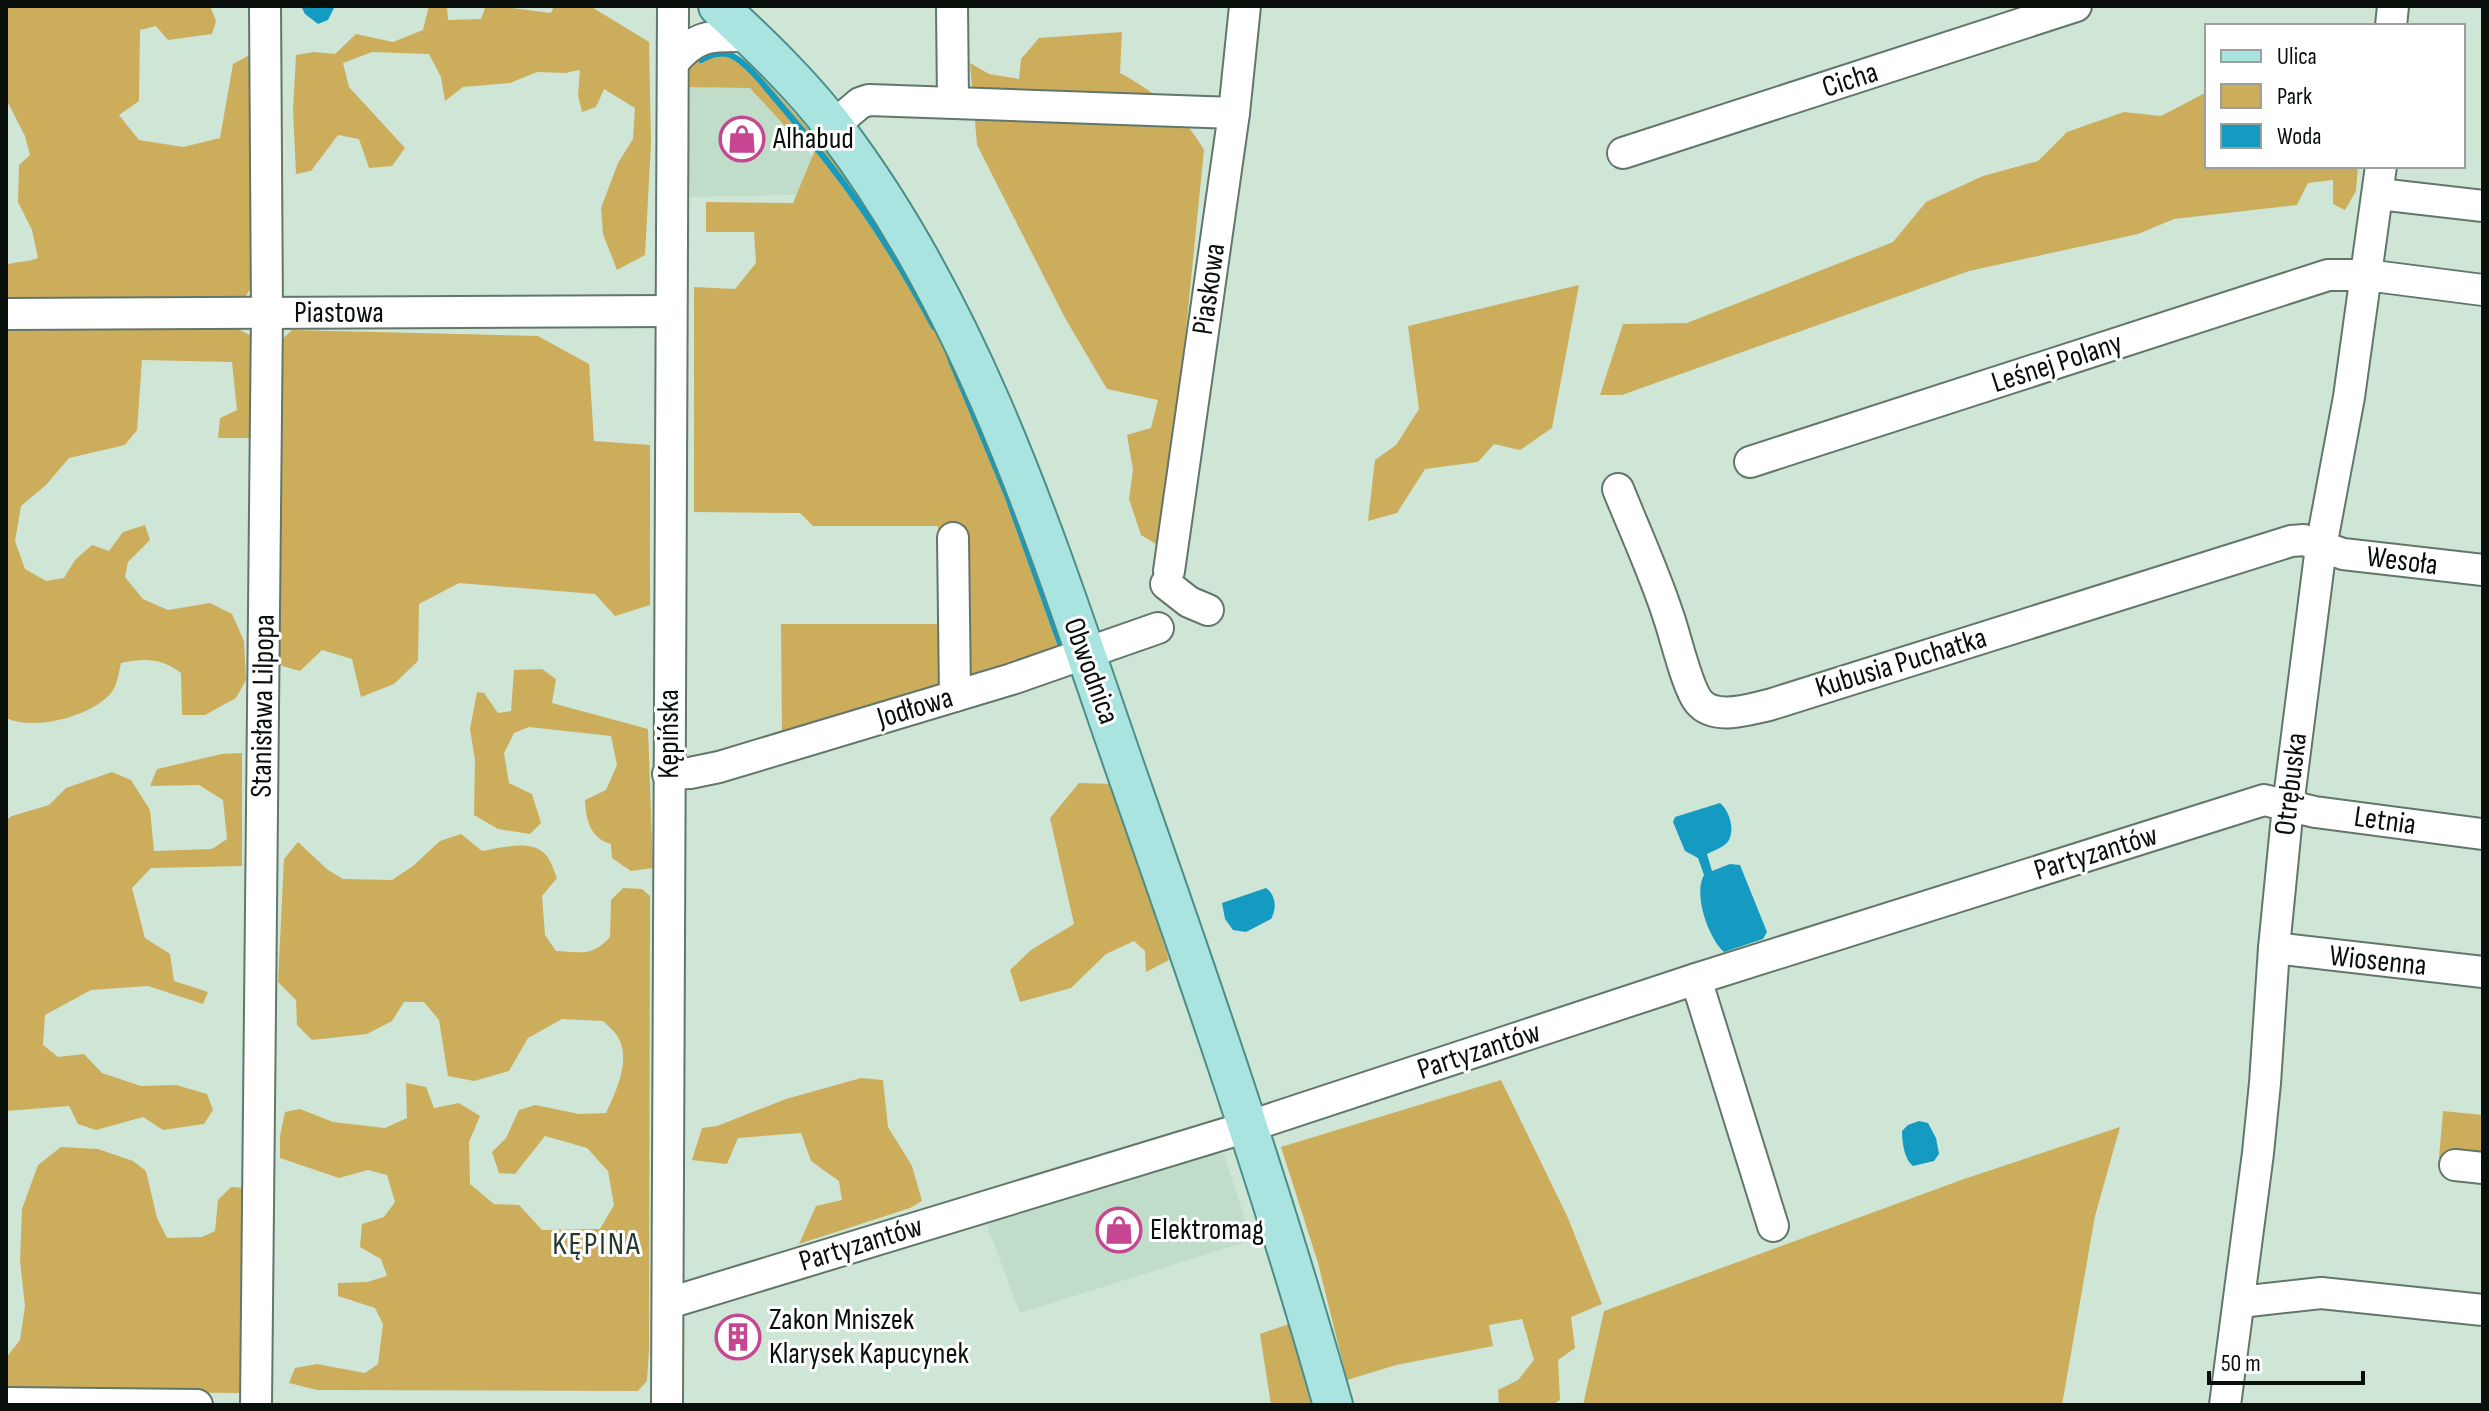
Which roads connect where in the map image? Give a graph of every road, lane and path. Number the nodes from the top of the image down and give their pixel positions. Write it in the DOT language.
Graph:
graph roads {
  1 [pos="265,6"];
  2 [pos="673,6"];
  3 [pos="718,6"];
  4 [pos="952,6"];
  5 [pos="1245,6"];
  6 [pos="2076,6"];
  7 [pos="749,36"];
  8 [pos="673,63"];
  9 [pos="953,102"];
  10 [pos="1234,113"];
  11 [pos="833,126"];
  12 [pos="1623,153"];
  13 [pos="2380,180"];
  14 [pos="2483,206"];
  15 [pos="2366,275"];
  16 [pos="2483,290"];
  17 [pos="671,311"];
  18 [pos="267,313"];
  19 [pos="6,314"];
  20 [pos="1750,462"];
  21 [pos="1618,489"];
  22 [pos="953,538"];
  23 [pos="2321,547"];
  24 [pos="2483,570"];
  25 [pos="1208,610"];
  26 [pos="1158,628"];
  27 [pos="1086,655"];
  28 [pos="955,696"];
  29 [pos="668,774"];
  30 [pos="2288,806"];
  31 [pos="2482,834"];
  32 [pos="2274,948"];
  33 [pos="2483,972"];
  34 [pos="1696,979"];
  35 [pos="1247,1127"];
  36 [pos="1773,1226"];
  37 [pos="2240,1302"];
  38 [pos="669,1303"];
  39 [pos="2483,1310"];
  40 [pos="6,1403"];
  41 [pos="197,1405"];
  42 [pos="256,1405"];
  43 [pos="667,1405"];
  44 [pos="1333,1405"];
  45 [pos="2225,1405"];
  1 -- 18 [label="street, Stanisława Lilpopa"];
  2 -- 8 [label="street, Kępińska"];
  3 -- 7 [label="main road, Obwodnica"];
  4 -- 9 [label="street"];
  5 -- 10 [label="street, Piaskowa"];
  6 -- 12 [label="street, Cicha"];
  7 -- 8 [label="street"];
  7 -- 11 [label="main road, Obwodnica"];
  8 -- 17 [label="street, Kępińska"];
  9 -- 10 [label="street"];
  9 -- 11 [label="street"];
  10 -- 25 [label="street, Piaskowa"];
  11 -- 27 [label="main road, Obwodnica"];
  13 -- 14 [label="street"];
  13 -- 15 [label="street, Otrębuska"];
  15 -- 16 [label="street, Leśnej Polany"];
  15 -- 20 [label="street, Leśnej Polany"];
  15 -- 23 [label="street, Otrębuska"];
  17 -- 18 [label="street, Piastowa"];
  17 -- 29 [label="street, Kępińska"];
  18 -- 19 [label="street, Piastowa"];
  18 -- 42 [label="street, Stanisława Lilpopa"];
  21 -- 23 [label="street, Kubusia Puchatka"];
  22 -- 28 [label="street"];
  23 -- 24 [label="street, Wesoła"];
  23 -- 30 [label="street, Otrębuska"];
  26 -- 27 [label="street, Jodłowa"];
  27 -- 28 [label="street, Jodłowa"];
  27 -- 35 [label="main road, Obwodnica"];
  28 -- 29 [label="street, Jodłowa"];
  29 -- 38 [label="street, Kępińska"];
  30 -- 31 [label="street, Letnia"];
  30 -- 32 [label="street, Otrębuska"];
  30 -- 34 [label="street, Partyzantów"];
  32 -- 33 [label="street, Wiosenna"];
  32 -- 37 [label="street, Otrębuska"];
  34 -- 35 [label="street, Partyzantów"];
  34 -- 36 [label="street"];
  35 -- 38 [label="street, Partyzantów"];
  35 -- 44 [label="main road, Obwodnica"];
  37 -- 39 [label="street"];
  37 -- 45 [label="street, Otrębuska"];
  38 -- 43 [label="street, Kępińska"];
  40 -- 41 [label="street"];
}
